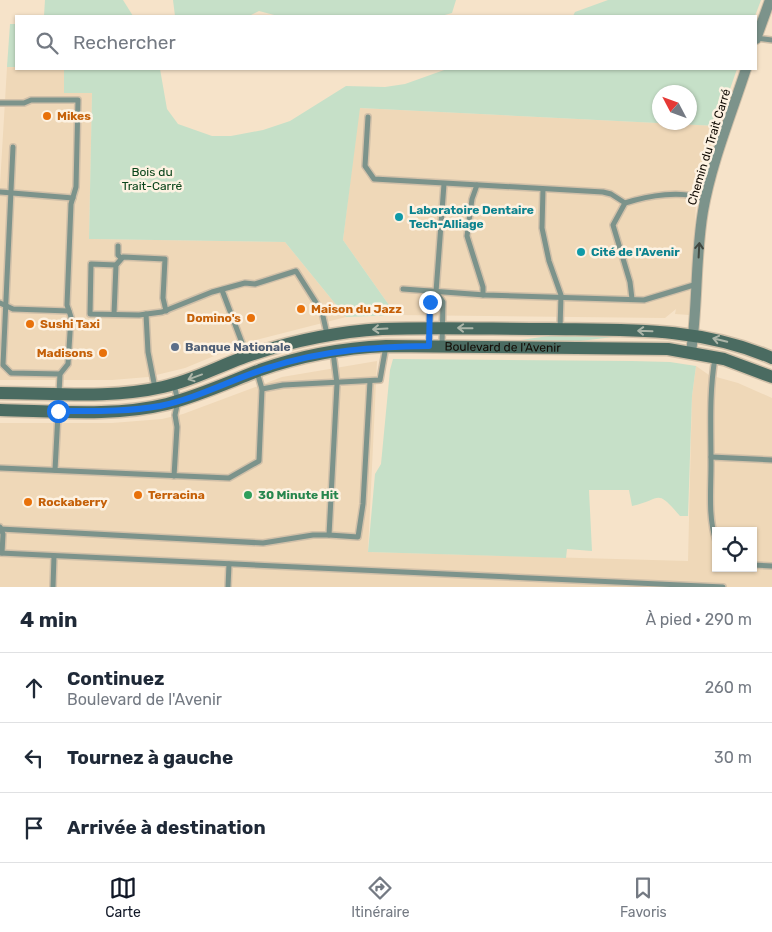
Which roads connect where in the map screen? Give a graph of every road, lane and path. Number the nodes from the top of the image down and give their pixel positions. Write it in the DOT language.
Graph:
graph roads {
  1 [pos="770,0"];
  2 [pos="757,36"];
  3 [pos="757,39"];
  4 [pos="772,40"];
  5 [pos="746,70"];
  6 [pos="0,103"];
  7 [pos="368,117"];
  8 [pos="13,147"];
  9 [pos="444,184"];
  10 [pos="477,186"];
  11 [pos="543,189"];
  12 [pos="0,192"];
  13 [pos="10,193"];
  14 [pos="73,198"];
  15 [pos="705,200"];
  16 [pos="625,203"];
  17 [pos="118,246"];
  18 [pos="122,258"];
  19 [pos="116,264"];
  20 [pos="697,284"];
  21 [pos="403,289"];
  22 [pos="222,290"];
  23 [pos="436,292"];
  24 [pos="483,295"];
  25 [pos="561,298"];
  26 [pos="632,299"];
  27 [pos="0,303"];
  28 [pos="6,305"];
  29 [pos="69,311"];
  30 [pos="166,311"];
  31 [pos="114,314"];
  32 [pos="146,314"];
  33 [pos="435,328"];
  34 [pos="560,329"];
  35 [pos="694,334"];
  36 [pos="328,335"];
  37 [pos="386,346"];
  38 [pos="429,346"];
  39 [pos="442,346"];
  40 [pos="334,352"];
  41 [pos="692,352"];
  42 [pos="247,357"];
  43 [pos="715,357"];
  44 [pos="772,358"];
  45 [pos="256,372"];
  46 [pos="60,374"];
  47 [pos="772,377"];
  48 [pos="370,381"];
  49 [pos="174,384"];
  50 [pos="337,384"];
  51 [pos="156,389"];
  52 [pos="262,389"];
  53 [pos="0,393"];
  54 [pos="60,393"];
  55 [pos="178,401"];
  56 [pos="0,410"];
  57 [pos="58,411"];
  58 [pos="711,457"];
  59 [pos="772,460"];
  60 [pos="0,468"];
  61 [pos="55,470"];
  62 [pos="174,476"];
  63 [pos="712,527"];
  64 [pos="0,528"];
  65 [pos="329,535"];
  66 [pos="1,553"];
  67 [pos="54,556"];
  68 [pos="229,564"];
  69 [pos="757,565"];
  70 [pos="772,566"];
  71 [pos="53,587"];
  72 [pos="228,587"];
  73 [pos="723,587"];
  1 -- 2 [label="street"];
  3 -- 4 [label="lane"];
  5 -- 15 [label="street, Chemin du Trait Carré"];
  6 -- 14 [label="lane"];
  7 -- 9 [label="lane"];
  8 -- 13 [label="lane"];
  9 -- 10 [label="lane"];
  9 -- 23 [label="lane"];
  10 -- 11 [label="lane"];
  10 -- 24 [label="lane"];
  11 -- 16 [label="lane"];
  11 -- 25 [label="lane"];
  12 -- 13 [label="lane"];
  13 -- 14 [label="lane"];
  13 -- 28 [label="lane"];
  14 -- 29 [label="lane"];
  15 -- 16 [label="lane"];
  20 -- 15 [label="street, Chemin du Trait Carré, one-way"];
  16 -- 26 [label="lane"];
  17 -- 18 [label="lane"];
  18 -- 19 [label="lane"];
  18 -- 30 [label="lane"];
  19 -- 31 [label="lane"];
  19 -- 31 [label="lane"];
  20 -- 26 [label="lane"];
  20 -- 35 [label="street, Chemin du Trait Carré"];
  21 -- 23 [label="lane"];
  22 -- 30 [label="lane"];
  22 -- 36 [label="lane"];
  22 -- 42 [label="lane"];
  23 -- 24 [label="lane"];
  23 -- 33 [label="lane"];
  23 -- 33 [label="lane"];
  24 -- 25 [label="lane"];
  25 -- 26 [label="lane"];
  25 -- 34 [label="lane"];
  27 -- 28 [label="lane"];
  28 -- 29 [label="lane"];
  28 -- 46 [label="lane"];
  29 -- 46 [label="lane"];
  30 -- 32 [label="lane"];
  31 -- 32 [label="lane"];
  32 -- 51 [label="lane"];
  34 -- 33 [label="street, Boulevard de l'Avenir, one-way"];
  33 -- 36 [label="street, Boulevard de l'Avenir, one-way"];
  33 -- 38 [label="lane"];
  33 -- 39 [label="lane"];
  35 -- 34 [label="street, Boulevard de l'Avenir, one-way"];
  35 -- 41 [label="street, Chemin du Trait Carré"];
  44 -- 35 [label="street, Boulevard de l'Avenir, one-way"];
  36 -- 42 [label="street, Boulevard de l'Avenir"];
  37 -- 38 [label="street, Boulevard de l'Avenir"];
  37 -- 40 [label="street, Boulevard de l'Avenir"];
  37 -- 48 [label="lane"];
  38 -- 39 [label="street, Boulevard de l'Avenir"];
  39 -- 41 [label="street, Boulevard de l'Avenir"];
  40 -- 45 [label="street, Boulevard de l'Avenir"];
  40 -- 50 [label="lane"];
  41 -- 43 [label="street, Boulevard de l'Avenir"];
  42 -- 49 [label="street, Boulevard de l'Avenir, one-way"];
  43 -- 47 [label="street, Boulevard de l'Avenir"];
  43 -- 58 [label="lane"];
  45 -- 52 [label="lane"];
  45 -- 55 [label="street, Boulevard de l'Avenir"];
  46 -- 54 [label="lane"];
  48 -- 50 [label="lane"];
  48 -- 65 [label="lane"];
  49 -- 51 [label="street, Boulevard de l'Avenir"];
  49 -- 55 [label="lane"];
  50 -- 52 [label="lane"];
  50 -- 65 [label="lane"];
  51 -- 54 [label="street, Boulevard de l'Avenir"];
  52 -- 62 [label="lane"];
  53 -- 54 [label="street, Boulevard de l'Avenir"];
  55 -- 57 [label="street, Boulevard de l'Avenir"];
  55 -- 62 [label="lane"];
  56 -- 57 [label="street, Boulevard de l'Avenir"];
  57 -- 61 [label="lane"];
  58 -- 59 [label="lane"];
  58 -- 63 [label="lane"];
  60 -- 61 [label="lane"];
  61 -- 62 [label="lane"];
  64 -- 65 [label="lane"];
  64 -- 66 [label="lane"];
  66 -- 67 [label="lane"];
  67 -- 68 [label="lane"];
  67 -- 71 [label="lane"];
  68 -- 72 [label="lane"];
  68 -- 73 [label="lane"];
  69 -- 70 [label="lane"];
}
